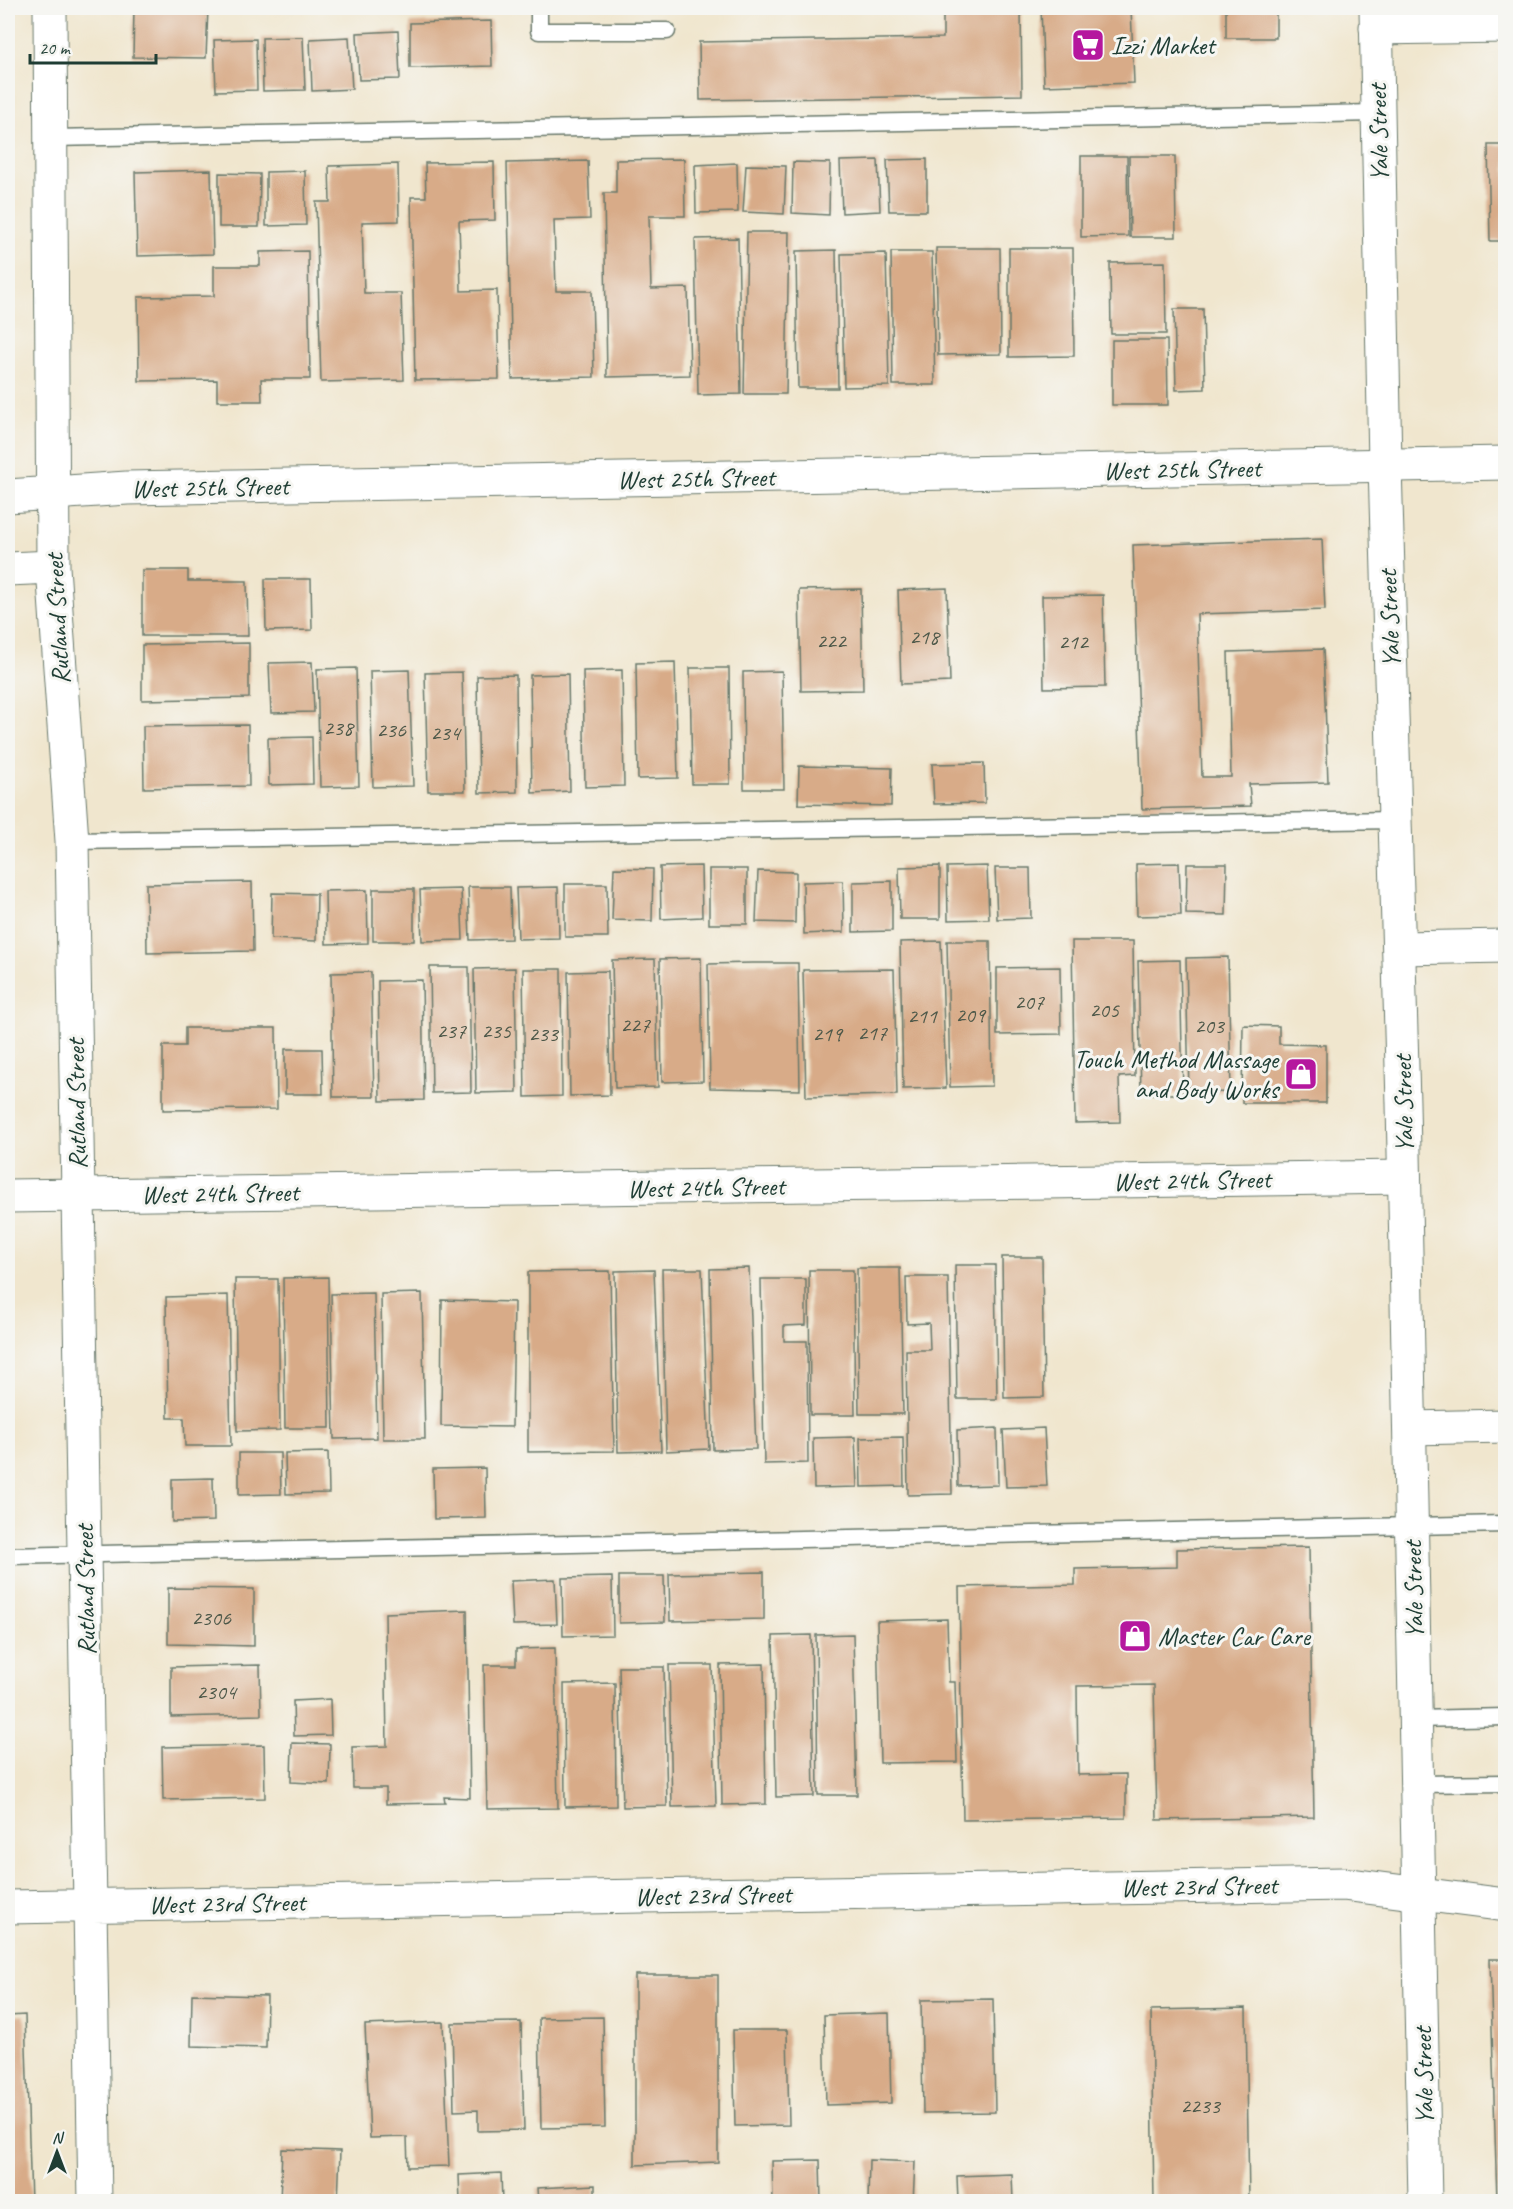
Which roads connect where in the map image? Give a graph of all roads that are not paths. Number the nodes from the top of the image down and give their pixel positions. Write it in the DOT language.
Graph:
graph roads {
  1 [pos="50,8"];
  2 [pos="539,8"];
  3 [pos="1376,18"];
  4 [pos="1506,26"];
  5 [pos="667,31"];
  6 [pos="1377,113"];
  7 [pos="51,138"];
  8 [pos="1506,463"];
  9 [pos="1385,465"];
  10 [pos="53,492"];
  11 [pos="8,496"];
  12 [pos="53,567"];
  13 [pos="8,569"];
  14 [pos="1396,820"];
  15 [pos="72,841"];
  16 [pos="1506,946"];
  17 [pos="1400,948"];
  18 [pos="1404,1176"];
  19 [pos="78,1195"];
  20 [pos="8,1196"];
  21 [pos="1506,1426"];
  22 [pos="1410,1428"];
  23 [pos="1506,1524"];
  24 [pos="1413,1525"];
  25 [pos="84,1555"];
  26 [pos="8,1556"];
  27 [pos="1506,1717"];
  28 [pos="1415,1719"];
  29 [pos="1506,1783"];
  30 [pos="1416,1784"];
  31 [pos="1419,1893"];
  32 [pos="90,1905"];
  33 [pos="1506,1905"];
  34 [pos="8,1906"];
  35 [pos="95,2202"];
  36 [pos="1425,2202"];
  1 -- 7 [label="street, Rutland Street"];
  2 -- 5 [label="lane"];
  3 -- 4 [label="street"];
  3 -- 6 [label="street, Yale Street"];
  6 -- 7 [label="lane"];
  6 -- 9 [label="street, Yale Street"];
  7 -- 10 [label="street, Rutland Street"];
  8 -- 9 [label="street, West 25th Street"];
  9 -- 10 [label="street, West 25th Street"];
  9 -- 14 [label="street, Yale Street"];
  10 -- 11 [label="street, West 25th Street"];
  10 -- 12 [label="street, Rutland Street"];
  12 -- 13 [label="street"];
  12 -- 15 [label="street, Rutland Street"];
  14 -- 15 [label="lane"];
  14 -- 17 [label="street, Yale Street"];
  15 -- 19 [label="street, Rutland Street"];
  16 -- 17 [label="street"];
  17 -- 18 [label="street, Yale Street"];
  18 -- 19 [label="street, West 24th Street"];
  18 -- 22 [label="street, Yale Street"];
  19 -- 20 [label="street, West 24th Street"];
  19 -- 25 [label="street, Rutland Street"];
  21 -- 22 [label="street"];
  22 -- 24 [label="street, Yale Street"];
  23 -- 24 [label="lane"];
  24 -- 25 [label="lane"];
  24 -- 28 [label="street, Yale Street"];
  25 -- 26 [label="lane"];
  25 -- 32 [label="street, Rutland Street"];
  27 -- 28 [label="lane"];
  28 -- 30 [label="street, Yale Street"];
  29 -- 30 [label="lane"];
  30 -- 31 [label="street, Yale Street"];
  31 -- 32 [label="street, West 23rd Street"];
  31 -- 33 [label="street, West 23rd Street"];
  31 -- 36 [label="street, Yale Street"];
  32 -- 34 [label="street, West 23rd Street"];
  32 -- 35 [label="street, Rutland Street"];
}
